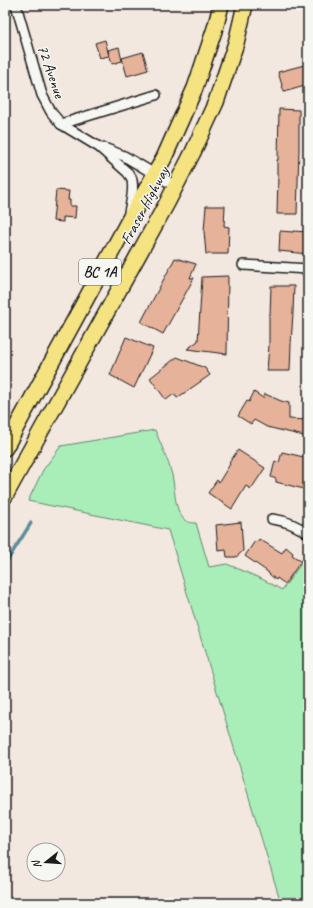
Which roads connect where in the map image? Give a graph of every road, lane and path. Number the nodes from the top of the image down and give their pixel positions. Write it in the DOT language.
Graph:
graph roads {
  1 [pos="16,5"];
  2 [pos="221,5"];
  3 [pos="245,5"];
  4 [pos="156,95"];
  5 [pos="61,124"];
  6 [pos="99,147"];
  7 [pos="155,174"];
  8 [pos="175,186"];
  9 [pos="129,220"];
  10 [pos="244,265"];
  11 [pos="308,269"];
  12 [pos="5,448"];
  13 [pos="5,496"];
  14 [pos="272,519"];
  15 [pos="308,533"];
  1 -- 5 [label="street, 72 Avenue"];
  2 -- 7 [label="main road, Fraser Highway / BC 1A"];
  3 -- 8 [label="main road, Fraser Highway / BC 1A"];
  4 -- 5 [label="street"];
  5 -- 6 [label="street, 72 Avenue"];
  6 -- 7 [label="street, 72 Avenue"];
  6 -- 9 [label="street, 72 Avenue"];
  7 -- 8 [label="street, 72 Avenue"];
  7 -- 9 [label="main road, Fraser Highway / BC 1A"];
  8 -- 13 [label="main road, Fraser Highway / BC 1A"];
  9 -- 12 [label="main road, Fraser Highway / BC 1A"];
  10 -- 11 [label="street"];
  14 -- 15 [label="street"];
}
